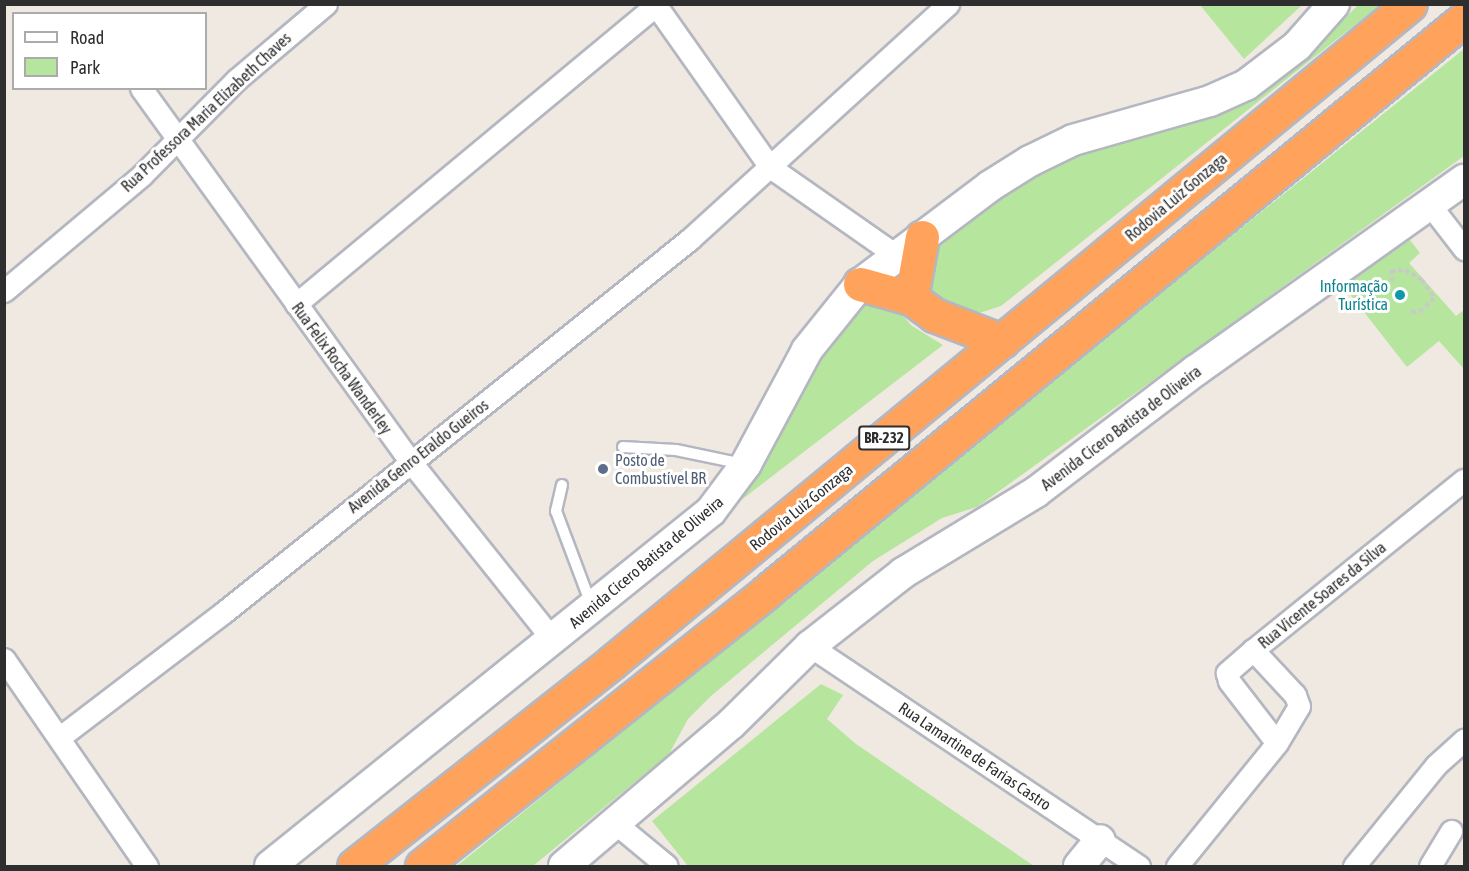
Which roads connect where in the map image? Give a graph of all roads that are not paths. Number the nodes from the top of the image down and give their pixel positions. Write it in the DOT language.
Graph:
graph roads {
  1 [pos="326,4"];
  2 [pos="948,4"];
  3 [pos="1334,4"];
  4 [pos="1410,4"];
  5 [pos="656,5"];
  6 [pos="1462,21"];
  7 [pos="142,90"];
  8 [pos="179,140"];
  9 [pos="770,167"];
  10 [pos="1464,180"];
  11 [pos="1430,205"];
  12 [pos="922,237"];
  13 [pos="1464,249"];
  14 [pos="897,256"];
  15 [pos="860,284"];
  16 [pos="4,291"];
  17 [pos="911,298"];
  18 [pos="296,304"];
  19 [pos="1002,341"];
  20 [pos="623,447"];
  21 [pos="410,461"];
  22 [pos="746,464"];
  23 [pos="1464,480"];
  24 [pos="562,485"];
  25 [pos="593,608"];
  26 [pos="553,640"];
  27 [pos="810,646"];
  28 [pos="1253,650"];
  29 [pos="4,659"];
  30 [pos="60,736"];
  31 [pos="1464,740"];
  32 [pos="1277,743"];
  33 [pos="615,823"];
  34 [pos="1451,831"];
  35 [pos="1100,840"];
  36 [pos="147,867"];
  37 [pos="270,867"];
  38 [pos="354,867"];
  39 [pos="422,867"];
  40 [pos="564,867"];
  41 [pos="667,867"];
  42 [pos="1079,867"];
  43 [pos="1139,867"];
  44 [pos="1177,867"];
  45 [pos="1354,867"];
  46 [pos="1430,867"];
  1 -- 8 [label="street, Rua Professora Maria Elizabeth Chaves"];
  2 -- 9 [label="street, Avenida Genro Eraldo Gueiros"];
  3 -- 12 [label="main road, Avenida Cicero Batista de Oliveira"];
  4 -- 19 [label="highway, Rodovia Luiz Gonzaga / BR-232"];
  5 -- 9 [label="street"];
  5 -- 18 [label="street"];
  6 -- 39 [label="highway, BR-232"];
  7 -- 8 [label="street, Rua Felix Rocha Wanderley"];
  8 -- 16 [label="street, Rua Professora Maria Elizabeth Chaves"];
  8 -- 18 [label="street, Rua Felix Rocha Wanderley"];
  9 -- 14 [label="street"];
  9 -- 21 [label="street, Avenida Genro Eraldo Gueiros"];
  10 -- 11 [label="main road, Avenida Cicero Batista de Oliveira"];
  11 -- 13 [label="street"];
  11 -- 27 [label="main road, Avenida Cicero Batista de Oliveira"];
  12 -- 14 [label="main road, Avenida Cicero Batista de Oliveira"];
  12 -- 17 [label="highway"];
  14 -- 15 [label="main road, Avenida Cicero Batista de Oliveira"];
  15 -- 17 [label="highway"];
  15 -- 22 [label="main road, Avenida Cicero Batista de Oliveira"];
  17 -- 19 [label="highway"];
  18 -- 21 [label="street, Rua Felix Rocha Wanderley"];
  19 -- 38 [label="highway, Rodovia Luiz Gonzaga / BR-232"];
  20 -- 22 [label="lane"];
  21 -- 26 [label="street, Rua Felix Rocha Wanderley"];
  21 -- 30 [label="street, Avenida Genro Eraldo Gueiros"];
  22 -- 25 [label="main road, Avenida Cicero Batista de Oliveira"];
  23 -- 28 [label="street, Rua Vicente Soares da Silva"];
  24 -- 25 [label="lane"];
  25 -- 26 [label="main road, Avenida Cicero Batista de Oliveira"];
  26 -- 37 [label="main road, Avenida Cicero Batista de Oliveira"];
  27 -- 33 [label="main road, Avenida Cicero Batista de Oliveira"];
  27 -- 35 [label="street, Rua Lamartine de Farias Castro"];
  28 -- 32 [label="street, Rua Vicente Soares da Silva"];
  28 -- 32 [label="street"];
  29 -- 30 [label="street"];
  30 -- 36 [label="street"];
  31 -- 45 [label="street"];
  32 -- 44 [label="street, Rua Vicente Soares da Silva"];
  33 -- 40 [label="main road, Avenida Cicero Batista de Oliveira"];
  33 -- 41 [label="street"];
  34 -- 46 [label="street"];
  35 -- 42 [label="main road"];
  35 -- 43 [label="street, Rua Lamartine de Farias Castro"];
}
